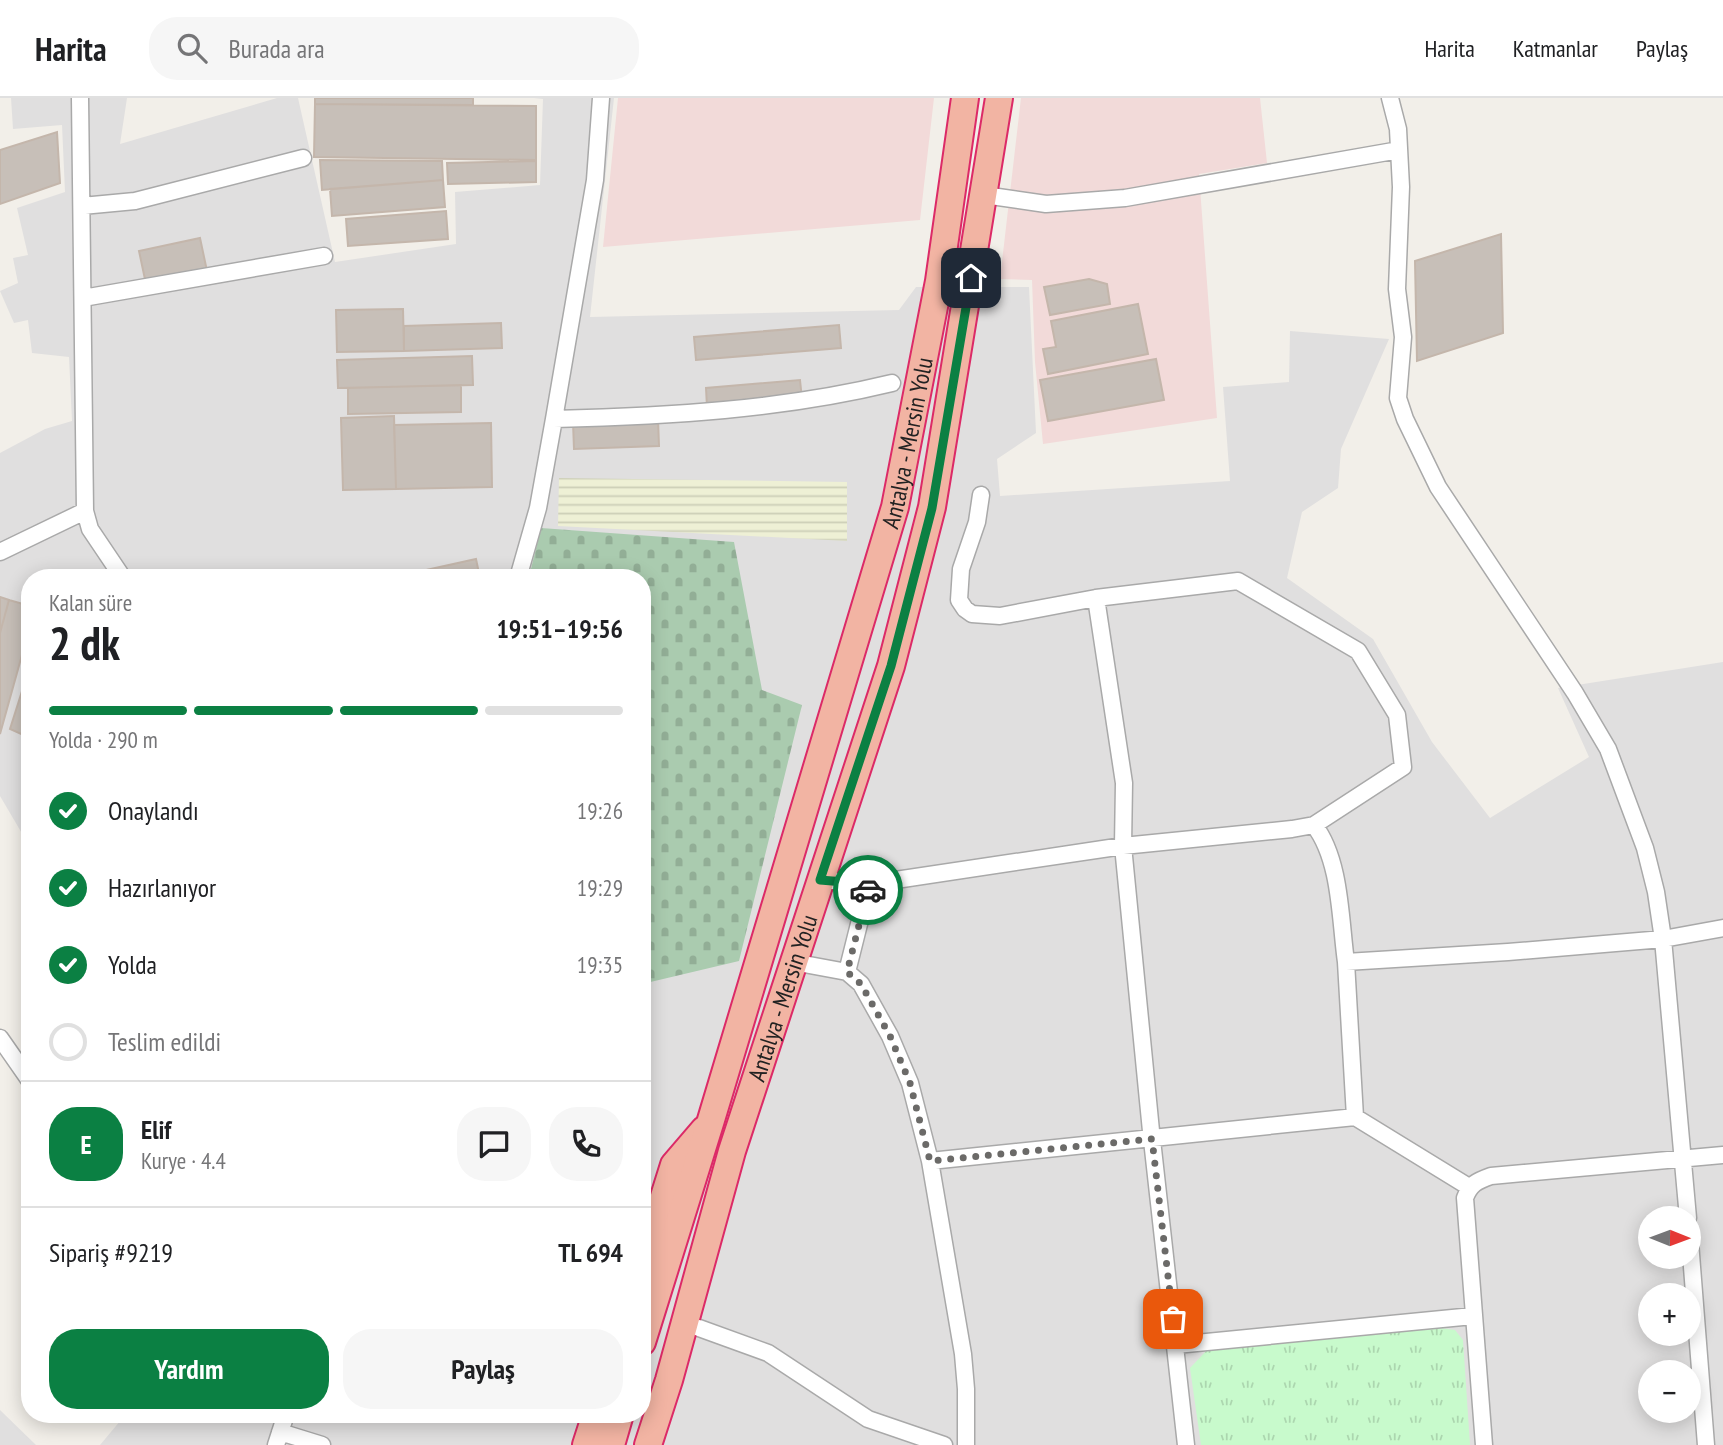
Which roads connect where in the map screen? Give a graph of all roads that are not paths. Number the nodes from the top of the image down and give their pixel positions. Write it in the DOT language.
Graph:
graph roads {
  1 [pos="80,98"];
  2 [pos="601,98"];
  3 [pos="965,98"];
  4 [pos="999,98"];
  5 [pos="1390,98"];
  6 [pos="1399,150"];
  7 [pos="303,158"];
  8 [pos="984,195"];
  9 [pos="82,206"];
  10 [pos="324,256"];
  11 [pos="83,298"];
  12 [pos="892,383"];
  13 [pos="554,419"];
  14 [pos="981,495"];
  15 [pos="85,511"];
  16 [pos="0,552"];
  17 [pos="117,569"];
  18 [pos="521,569"];
  19 [pos="1096,598"];
  20 [pos="1314,825"];
  21 [pos="1123,846"];
  22 [pos="820,880"];
  23 [pos="869,884"];
  24 [pos="1723,928"];
  25 [pos="1662,939"];
  26 [pos="793,962"];
  27 [pos="1346,962"];
  28 [pos="847,972"];
  29 [pos="0,1038"];
  30 [pos="21,1068"];
  31 [pos="1355,1116"];
  32 [pos="711,1120"];
  33 [pos="1152,1139"];
  34 [pos="732,1151"];
  35 [pos="1723,1154"];
  36 [pos="1683,1157"];
  37 [pos="930,1161"];
  38 [pos="1469,1187"];
  39 [pos="1687,1206"];
  40 [pos="651,1238"];
  41 [pos="1692,1269"];
  42 [pos="651,1313"];
  43 [pos="1473,1316"];
  44 [pos="699,1328"];
  45 [pos="1177,1345"];
  46 [pos="593,1423"];
  47 [pos="617,1423"];
  48 [pos="278,1438"];
  49 [pos="322,1445"];
  50 [pos="586,1445"];
  51 [pos="611,1445"];
  52 [pos="649,1445"];
  53 [pos="663,1445"];
  54 [pos="944,1445"];
  55 [pos="966,1445"];
  56 [pos="1186,1445"];
  57 [pos="1484,1445"];
  58 [pos="1706,1445"];
  1 -- 9 [label="street"];
  2 -- 13 [label="street"];
  3 -- 32 [label="highway, Antalya - Mersin Yolu"];
  4 -- 8 [label="highway, Antalya - Mersin Yolu"];
  5 -- 6 [label="street"];
  6 -- 8 [label="street"];
  6 -- 25 [label="street"];
  7 -- 9 [label="street"];
  8 -- 22 [label="highway, Antalya - Mersin Yolu"];
  9 -- 11 [label="street"];
  10 -- 11 [label="street"];
  11 -- 15 [label="street"];
  12 -- 13 [label="street"];
  13 -- 18 [label="street"];
  14 -- 19 [label="street"];
  15 -- 16 [label="street"];
  15 -- 17 [label="street"];
  19 -- 20 [label="street"];
  19 -- 21 [label="street"];
  20 -- 21 [label="street"];
  20 -- 27 [label="street"];
  21 -- 23 [label="street"];
  21 -- 33 [label="street"];
  22 -- 23 [label="street"];
  22 -- 26 [label="highway, Antalya - Mersin Yolu"];
  23 -- 28 [label="street"];
  24 -- 25 [label="street"];
  25 -- 27 [label="street"];
  25 -- 36 [label="street"];
  26 -- 28 [label="street"];
  26 -- 34 [label="highway, Antalya - Mersin Yolu"];
  27 -- 31 [label="street"];
  28 -- 37 [label="street"];
  29 -- 30 [label="street"];
  31 -- 33 [label="street"];
  31 -- 38 [label="street"];
  32 -- 40 [label="highway"];
  32 -- 42 [label="highway, Antalya - Mersin Yolu"];
  33 -- 37 [label="street"];
  33 -- 45 [label="street"];
  34 -- 44 [label="highway"];
  34 -- 52 [label="highway, Antalya - Mersin Yolu"];
  35 -- 36 [label="street"];
  36 -- 38 [label="street"];
  36 -- 39 [label="street"];
  37 -- 55 [label="street"];
  38 -- 43 [label="street"];
  41 -- 58 [label="street"];
  43 -- 45 [label="street"];
  43 -- 57 [label="street"];
  44 -- 53 [label="highway"];
  44 -- 54 [label="street"];
  45 -- 56 [label="street"];
  46 -- 50 [label="highway"];
  47 -- 51 [label="highway"];
  48 -- 49 [label="street"];
}
